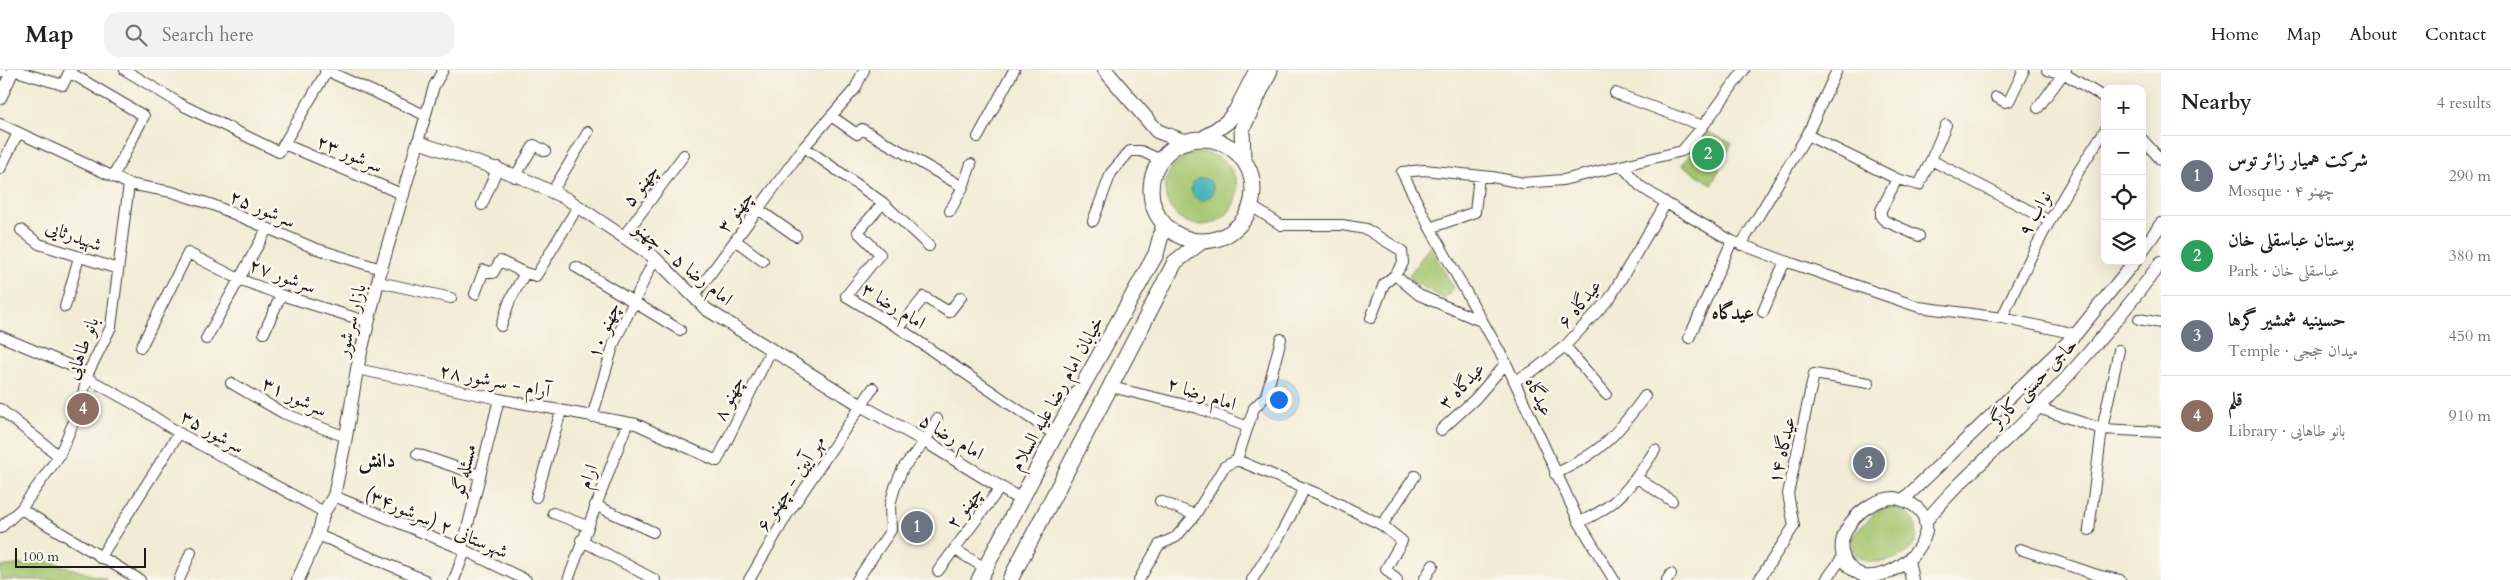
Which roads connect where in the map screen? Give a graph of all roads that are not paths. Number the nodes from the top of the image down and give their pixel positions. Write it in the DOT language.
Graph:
graph roads {
  1 [pos="13,70"];
  2 [pos="125,70"];
  3 [pos="443,70"];
  4 [pos="864,70"];
  5 [pos="1014,70"];
  6 [pos="1105,70"];
  7 [pos="1257,70"];
  8 [pos="1270,70"];
  9 [pos="1744,70"];
  10 [pos="1837,70"];
  11 [pos="2024,70"];
  12 [pos="2047,70"];
  13 [pos="69,71"];
  14 [pos="326,71"];
  15 [pos="2065,71"];
  16 [pos="1615,93"];
  17 [pos="2101,95"];
  18 [pos="1996,97"];
  19 [pos="0,98"];
  20 [pos="2038,108"];
  21 [pos="425,115"];
  22 [pos="831,116"];
  23 [pos="0,124"];
  24 [pos="1946,125"];
  25 [pos="1703,126"];
  26 [pos="588,132"];
  27 [pos="18,133"];
  28 [pos="1807,135"];
  29 [pos="978,137"];
  30 [pos="2101,137"];
  31 [pos="1203,139"];
  32 [pos="418,142"];
  33 [pos="1186,142"];
  34 [pos="284,144"];
  35 [pos="2146,144"];
  36 [pos="804,147"];
  37 [pos="545,151"];
  38 [pos="684,155"];
  39 [pos="1243,158"];
  40 [pos="1161,160"];
  41 [pos="1931,160"];
  42 [pos="2161,160"];
  43 [pos="971,164"];
  44 [pos="1622,166"];
  45 [pos="497,168"];
  46 [pos="0,169"];
  47 [pos="1479,176"];
  48 [pos="113,177"];
  49 [pos="515,177"];
  50 [pos="1897,179"];
  51 [pos="129,184"];
  52 [pos="963,187"];
  53 [pos="552,192"];
  54 [pos="404,195"];
  55 [pos="883,203"];
  56 [pos="1666,203"];
  57 [pos="482,204"];
  58 [pos="1251,206"];
  59 [pos="577,208"];
  60 [pos="758,209"];
  61 [pos="950,211"];
  62 [pos="1093,221"];
  63 [pos="2050,221"];
  64 [pos="1164,224"];
  65 [pos="2161,224"];
  66 [pos="1430,228"];
  67 [pos="267,229"];
  68 [pos="21,230"];
  69 [pos="796,236"];
  70 [pos="1919,236"];
  71 [pos="623,237"];
  72 [pos="735,240"];
  73 [pos="1202,241"];
  74 [pos="1736,243"];
  75 [pos="2146,245"];
  76 [pos="929,246"];
  77 [pos="79,257"];
  78 [pos="655,258"];
  79 [pos="763,261"];
  80 [pos="1785,261"];
  81 [pos="2161,262"];
  82 [pos="2132,265"];
  83 [pos="576,267"];
  84 [pos="118,268"];
  85 [pos="382,269"];
  86 [pos="525,273"];
  87 [pos="1395,275"];
  88 [pos="240,279"];
  89 [pos="379,282"];
  90 [pos="476,294"];
  91 [pos="281,295"];
  92 [pos="694,296"];
  93 [pos="961,297"];
  94 [pos="450,298"];
  95 [pos="632,303"];
  96 [pos="65,307"];
  97 [pos="1763,312"];
  98 [pos="1371,318"];
  99 [pos="2002,318"];
  100 [pos="2139,319"];
  101 [pos="369,322"];
  102 [pos="1483,322"];
  103 [pos="2161,322"];
  104 [pos="501,326"];
  105 [pos="899,328"];
  106 [pos="680,330"];
  107 [pos="264,333"];
  108 [pos="2076,334"];
  109 [pos="0,336"];
  110 [pos="1689,338"];
  111 [pos="206,339"];
  112 [pos="1281,339"];
  113 [pos="1565,346"];
  114 [pos="141,347"];
  115 [pos="771,350"];
  116 [pos="2119,350"];
  117 [pos="1506,363"];
  118 [pos="357,369"];
  119 [pos="88,375"];
  120 [pos="1514,381"];
  121 [pos="231,383"];
  122 [pos="1869,383"];
  123 [pos="1111,387"];
  124 [pos="873,388"];
  125 [pos="1606,394"];
  126 [pos="1645,396"];
  127 [pos="499,399"];
  128 [pos="862,406"];
  129 [pos="2038,408"];
  130 [pos="0,409"];
  131 [pos="561,411"];
  132 [pos="592,417"];
  133 [pos="937,419"];
  134 [pos="627,424"];
  135 [pos="1248,427"];
  136 [pos="2102,429"];
  137 [pos="1441,430"];
  138 [pos="2161,432"];
  139 [pos="179,433"];
  140 [pos="1055,435"];
  141 [pos="346,437"];
  142 [pos="925,441"];
  143 [pos="1654,450"];
  144 [pos="417,454"];
  145 [pos="59,456"];
  146 [pos="1237,460"];
  147 [pos="717,461"];
  148 [pos="1555,474"];
  149 [pos="478,475"];
  150 [pos="1415,476"];
  151 [pos="1637,478"];
  152 [pos="1000,488"];
  153 [pos="1305,488"];
  154 [pos="334,496"];
  155 [pos="536,497"];
  156 [pos="1021,500"];
  157 [pos="1903,500"];
  158 [pos="1160,501"];
  159 [pos="1672,501"];
  160 [pos="595,505"];
  161 [pos="21,510"];
  162 [pos="324,512"];
  163 [pos="553,513"];
  164 [pos="1195,515"];
  165 [pos="1579,522"];
  166 [pos="1925,522"];
  167 [pos="1382,524"];
  168 [pos="587,526"];
  169 [pos="0,528"];
  170 [pos="2089,530"];
  171 [pos="653,532"];
  172 [pos="318,536"];
  173 [pos="581,540"];
  174 [pos="954,549"];
  175 [pos="2020,549"];
  176 [pos="464,550"];
  177 [pos="191,552"];
  178 [pos="1844,555"];
  179 [pos="100,558"];
  180 [pos="1433,565"];
  181 [pos="1909,565"];
  182 [pos="938,570"];
  183 [pos="982,574"];
  184 [pos="1765,578"];
  185 [pos="1863,578"];
  186 [pos="2100,578"];
  187 [pos="421,579"];
  188 [pos="1882,579"];
  189 [pos="140,580"];
  190 [pos="179,580"];
  191 [pos="298,580"];
  192 [pos="454,580"];
  193 [pos="526,580"];
  194 [pos="568,580"];
  195 [pos="655,580"];
  196 [pos="749,580"];
  197 [pos="857,580"];
  198 [pos="1010,580"];
  199 [pos="1140,580"];
  200 [pos="1252,580"];
  201 [pos="1397,580"];
  202 [pos="1424,580"];
  203 [pos="1614,580"];
  204 [pos="1826,580"];
  205 [pos="1912,580"];
  206 [pos="2120,580"];
  1 -- 13 [label="street"];
  1 -- 19 [label="street"];
  2 -- 34 [label="street"];
  3 -- 21 [label="street, بازار سرشور"];
  4 -- 22 [label="street, چهنو ۳"];
  5 -- 29 [label="street"];
  6 -- 33 [label="main road"];
  7 -- 31 [label="main road"];
  8 -- 39 [label="main road"];
  9 -- 25 [label="street"];
  10 -- 28 [label="street"];
  11 -- 18 [label="street"];
  12 -- 15 [label="street"];
  13 -- 48 [label="street"];
  14 -- 21 [label="street"];
  14 -- 34 [label="street"];
  15 -- 17 [label="street"];
  15 -- 20 [label="street"];
  16 -- 25 [label="street"];
  21 -- 32 [label="street, بازار سرشور"];
  22 -- 36 [label="street, چهنو ۳"];
  22 -- 52 [label="street"];
  23 -- 27 [label="street, سرشور ۲۵"];
  24 -- 41 [label="street"];
  25 -- 44 [label="street"];
  26 -- 53 [label="street"];
  27 -- 46 [label="street"];
  27 -- 48 [label="street, سرشور ۲۵"];
  28 -- 50 [label="street"];
  28 -- 74 [label="street"];
  30 -- 63 [label="street, نواب ۹"];
  31 -- 33 [label="main road"];
  31 -- 39 [label="main road"];
  32 -- 45 [label="street, امام رضا ۵ - چهنو"];
  32 -- 54 [label="street, بازار سرشور"];
  33 -- 40 [label="main road"];
  34 -- 54 [label="street, سرشور ۲۳"];
  35 -- 42 [label="street"];
  36 -- 55 [label="street"];
  36 -- 60 [label="street, چهنو ۳"];
  37 -- 49 [label="street"];
  38 -- 71 [label="street, چهنو ۵"];
  39 -- 58 [label="main road"];
  40 -- 62 [label="street"];
  40 -- 64 [label="main road"];
  41 -- 50 [label="street"];
  41 -- 63 [label="street"];
  43 -- 52 [label="street"];
  44 -- 47 [label="street"];
  44 -- 56 [label="street"];
  45 -- 49 [label="street, امام رضا ۵ - چهنو"];
  45 -- 57 [label="street"];
  47 -- 66 [label="street"];
  47 -- 66 [label="street, عیدگاه"];
  48 -- 51 [label="street, سرشور ۲۵"];
  49 -- 53 [label="street, امام رضا ۵ - چهنو"];
  50 -- 70 [label="street"];
  51 -- 67 [label="street, سرشور ۲۵"];
  51 -- 84 [label="street, بانو طاهایی"];
  52 -- 61 [label="street"];
  53 -- 59 [label="street, امام رضا ۵ - چهنو"];
  54 -- 85 [label="street, بازار سرشور"];
  55 -- 76 [label="street"];
  55 -- 105 [label="street, امام رضا ۳"];
  56 -- 74 [label="street"];
  56 -- 113 [label="street, عیدگاه ۶"];
  58 -- 73 [label="main road"];
  58 -- 87 [label="street"];
  59 -- 71 [label="street, امام رضا ۵ - چهنو"];
  59 -- 86 [label="street"];
  60 -- 69 [label="street"];
  60 -- 72 [label="street, چهنو ۳"];
  63 -- 99 [label="street, نواب ۹"];
  64 -- 73 [label="main road"];
  64 -- 140 [label="main road, خیابان امام رضا علیه السلام"];
  65 -- 75 [label="street"];
  66 -- 102 [label="street, عیدگاه"];
  67 -- 85 [label="street, سرشور ۲۵"];
  67 -- 88 [label="street"];
  68 -- 77 [label="street, شهیدرثایی"];
  71 -- 78 [label="street, امام رضا ۵ - چهنو"];
  72 -- 79 [label="street"];
  72 -- 92 [label="street, چهنو ۳"];
  73 -- 123 [label="main road"];
  74 -- 80 [label="street"];
  74 -- 110 [label="street"];
  77 -- 84 [label="street, شهیدرثایی"];
  77 -- 96 [label="street"];
  78 -- 92 [label="street, امام رضا ۵ - چهنو"];
  78 -- 95 [label="street, چهنو ۱۰"];
  80 -- 97 [label="street"];
  80 -- 99 [label="street"];
  81 -- 129 [label="street, حاجی حسنی کارگر"];
  82 -- 108 [label="street, حاجی حسنی کارگر"];
  83 -- 95 [label="street"];
  84 -- 119 [label="street, بانو طاهایی"];
  85 -- 89 [label="street, بازار سرشور"];
  86 -- 90 [label="street"];
  86 -- 104 [label="street"];
  87 -- 98 [label="street"];
  87 -- 102 [label="street"];
  88 -- 91 [label="street, سرشور ۲۷"];
  88 -- 111 [label="street"];
  88 -- 114 [label="street, سرشور ۲۷"];
  89 -- 94 [label="street"];
  89 -- 101 [label="street, بازار سرشور"];
  91 -- 101 [label="street, سرشور ۲۷"];
  91 -- 107 [label="street"];
  92 -- 115 [label="street, امام رضا ۵ - چهنو"];
  93 -- 105 [label="street"];
  95 -- 106 [label="street"];
  95 -- 132 [label="street, چهنو ۱۰"];
  99 -- 108 [label="street"];
  100 -- 103 [label="street"];
  101 -- 118 [label="street, بازار سرشور"];
  102 -- 117 [label="street, عیدگاه"];
  105 -- 140 [label="street, امام رضا ۳"];
  108 -- 157 [label="street, حاجی حسنی کارگر"];
  109 -- 119 [label="street, سرشور ۳۵"];
  112 -- 135 [label="street"];
  113 -- 120 [label="street, عیدگاه ۶"];
  113 -- 125 [label="street"];
  115 -- 128 [label="street, امام رضا ۵ - چهنو"];
  115 -- 147 [label="street, چهنو ۸"];
  116 -- 136 [label="street"];
  117 -- 120 [label="street, عیدگاه"];
  117 -- 137 [label="street, عیدگاه ۳"];
  118 -- 127 [label="street, آرام - سرشور ۲۸"];
  118 -- 141 [label="street, بازار سرشور"];
  119 -- 139 [label="street, سرشور ۳۵"];
  119 -- 145 [label="street, بانو طاهایی"];
  120 -- 148 [label="street, عیدگاه"];
  121 -- 141 [label="street, سرشور ۳۱"];
  122 -- 184 [label="street, عیدگاه ۱۴"];
  123 -- 135 [label="street, امام رضا ۲"];
  123 -- 198 [label="main road"];
  124 -- 128 [label="street, مهر آیین - چهنو ۶"];
  126 -- 148 [label="street"];
  127 -- 131 [label="street, آرام - سرشور ۲۸"];
  127 -- 149 [label="street, مسئله‌گو"];
  128 -- 142 [label="street, امام رضا ۵"];
  128 -- 196 [label="street, مهر آیین - چهنو ۶"];
  129 -- 136 [label="street"];
  129 -- 166 [label="street, حاجی حسنی کارگر"];
  130 -- 145 [label="street"];
  131 -- 132 [label="street, آرام - سرشور ۲۸"];
  131 -- 155 [label="street"];
  132 -- 134 [label="street, آرام - سرشور ۲۸"];
  133 -- 142 [label="street"];
  134 -- 147 [label="street, آرام - سرشور ۲۸"];
  134 -- 160 [label="street, ارام"];
  135 -- 146 [label="street, امام رضا ۲"];
  136 -- 138 [label="street"];
  136 -- 170 [label="street"];
  139 -- 162 [label="street, سرشور ۳۵"];
  139 -- 179 [label="street"];
  140 -- 156 [label="main road, خیابان امام رضا علیه السلام"];
  141 -- 154 [label="street, بازار سرشور"];
  142 -- 152 [label="street, امام رضا ۵"];
  142 -- 197 [label="street"];
  143 -- 151 [label="street"];
  144 -- 149 [label="street"];
  145 -- 161 [label="street, بانو طاهایی"];
  146 -- 153 [label="street"];
  146 -- 164 [label="street"];
  148 -- 165 [label="street, عیدگاه"];
  149 -- 176 [label="street, مسئله‌گو"];
  150 -- 167 [label="street"];
  151 -- 159 [label="street"];
  151 -- 165 [label="street"];
  152 -- 156 [label="street, امام رضا ۵"];
  152 -- 174 [label="street, چهنو ۲"];
  153 -- 167 [label="street"];
  153 -- 200 [label="street"];
  154 -- 162 [label="street, بازار سرشور"];
  154 -- 176 [label="street, شهرستانی ۲ (سرشور۳۴)"];
  156 -- 183 [label="main road, خیابان امام رضا علیه السلام"];
  157 -- 166 [label="street"];
  157 -- 178 [label="street"];
  158 -- 164 [label="street"];
  160 -- 168 [label="street, ارام"];
  160 -- 171 [label="street"];
  161 -- 169 [label="street, بانو طاهایی"];
  161 -- 179 [label="street"];
  162 -- 172 [label="street, بازار سرشور"];
  163 -- 168 [label="street"];
  164 -- 199 [label="street"];
  165 -- 203 [label="street, عیدگاه"];
  166 -- 181 [label="street"];
  167 -- 201 [label="street"];
  168 -- 173 [label="street, ارام"];
  172 -- 187 [label="street"];
  172 -- 191 [label="street, بازار سرشور"];
  173 -- 194 [label="street, ارام"];
  173 -- 195 [label="street"];
  174 -- 182 [label="street, چهنو ۲"];
  174 -- 183 [label="street"];
  175 -- 186 [label="street"];
  176 -- 192 [label="street, مسئله‌گو"];
  176 -- 193 [label="street, شهرستانی ۲ (سرشور۳۴)"];
  177 -- 190 [label="street"];
  178 -- 185 [label="street"];
  178 -- 204 [label="street"];
  179 -- 189 [label="street"];
  180 -- 202 [label="street"];
  181 -- 188 [label="street"];
  181 -- 205 [label="street"];
  185 -- 188 [label="street"];
  186 -- 206 [label="street"];
}
